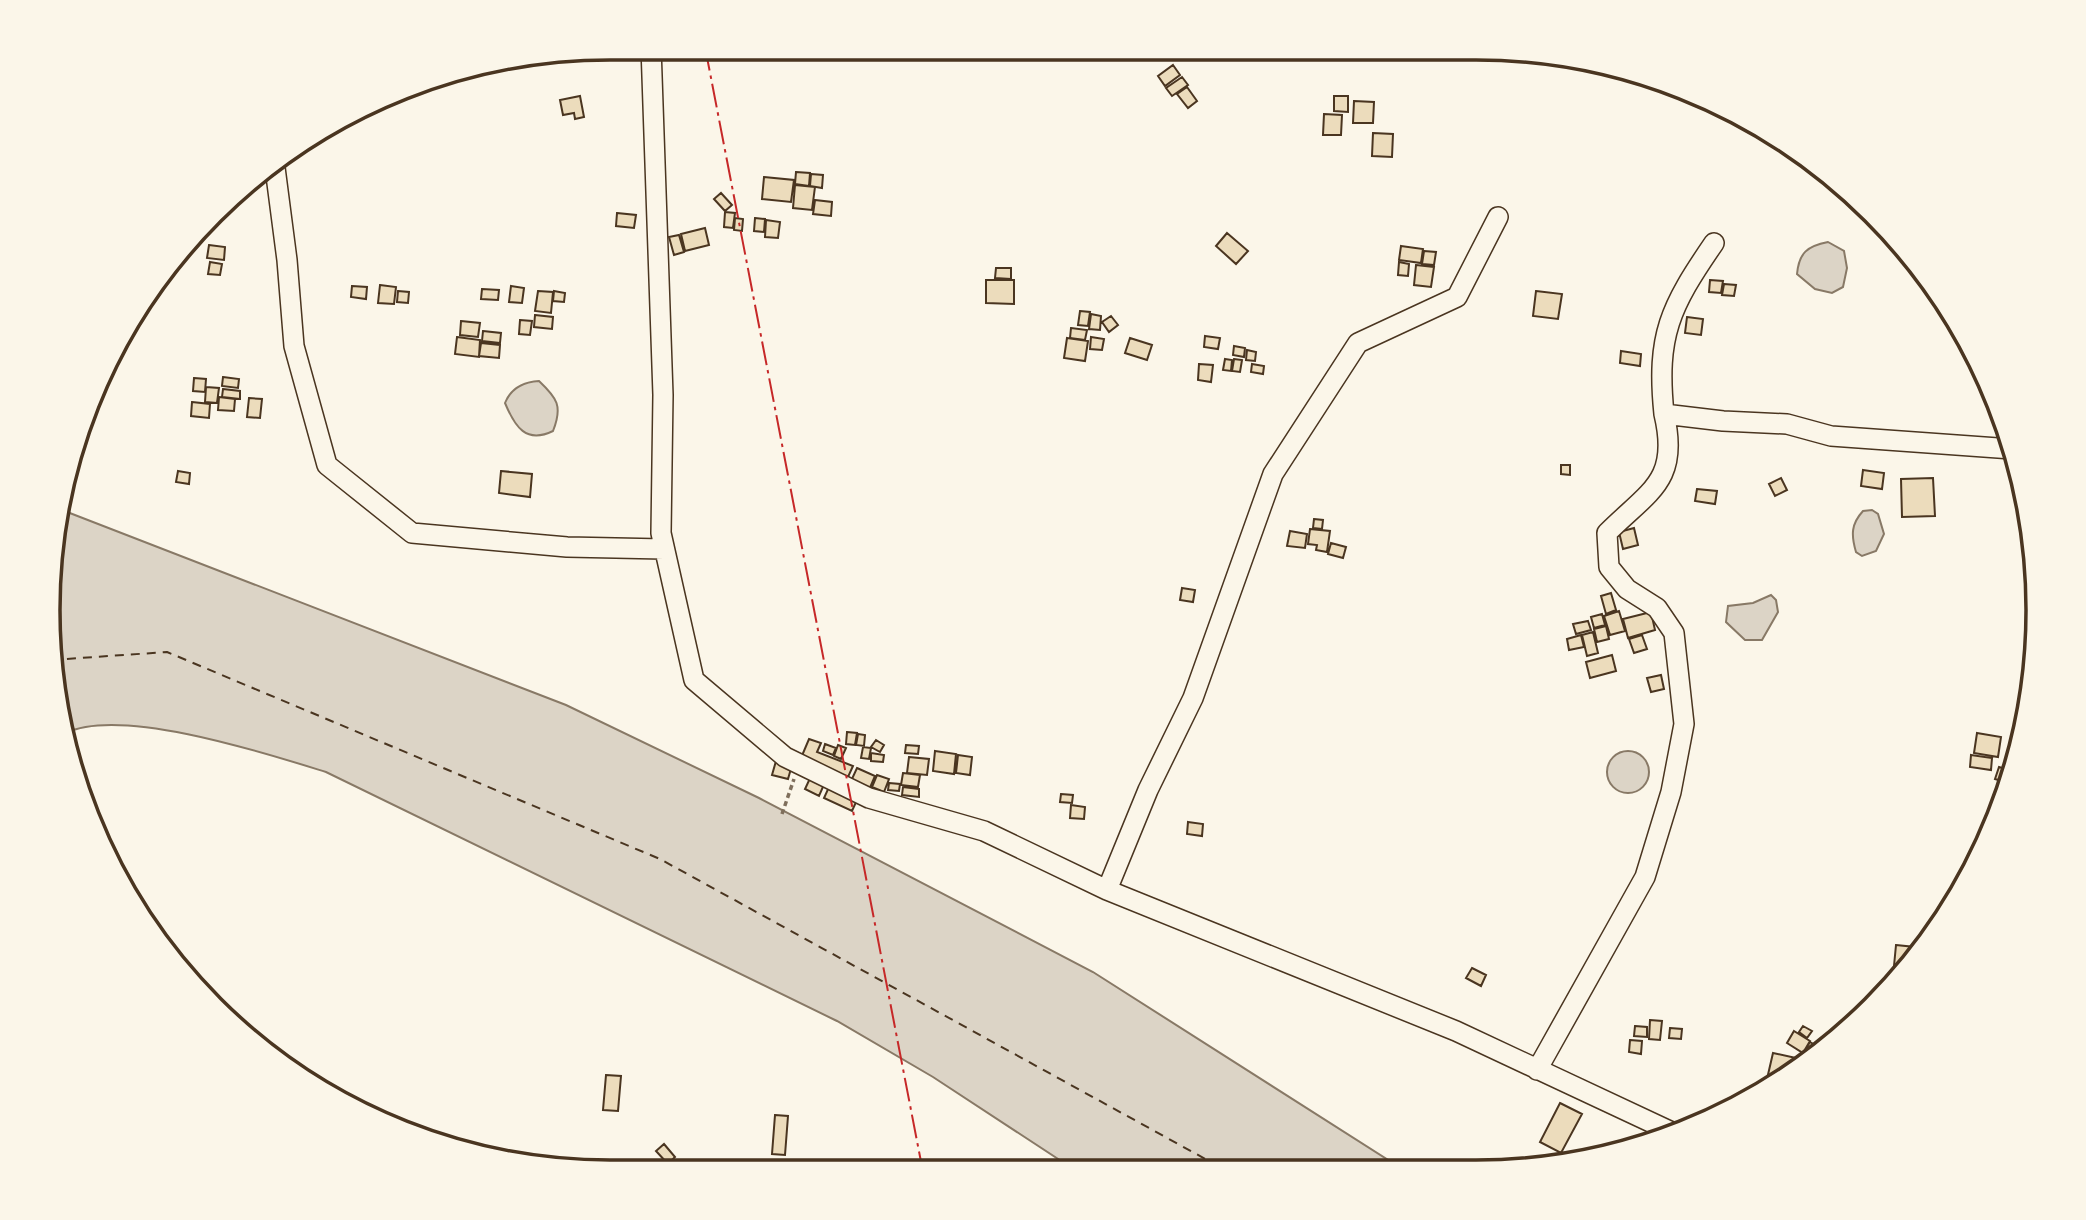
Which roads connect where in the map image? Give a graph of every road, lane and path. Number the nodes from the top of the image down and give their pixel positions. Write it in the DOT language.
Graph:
graph roads {
  1 [pos="651,60"];
  2 [pos="276,172"];
  3 [pos="1498,216"];
  4 [pos="1714,243"];
  5 [pos="1664,414"];
  6 [pos="2002,448"];
  7 [pos="664,549"];
  8 [pos="800,764"];
  9 [pos="782,814"];
  10 [pos="1107,890"];
  11 [pos="1537,1070"];
  12 [pos="1662,1128"];
  1 -- 7 [label="street"];
  2 -- 7 [label="street"];
  3 -- 10 [label="street"];
  4 -- 5 [label="street"];
  5 -- 6 [label="street"];
  5 -- 11 [label="street"];
  7 -- 8 [label="street"];
  8 -- 9 [label="path"];
  8 -- 10 [label="street"];
  10 -- 11 [label="street"];
  11 -- 12 [label="street"];
}
